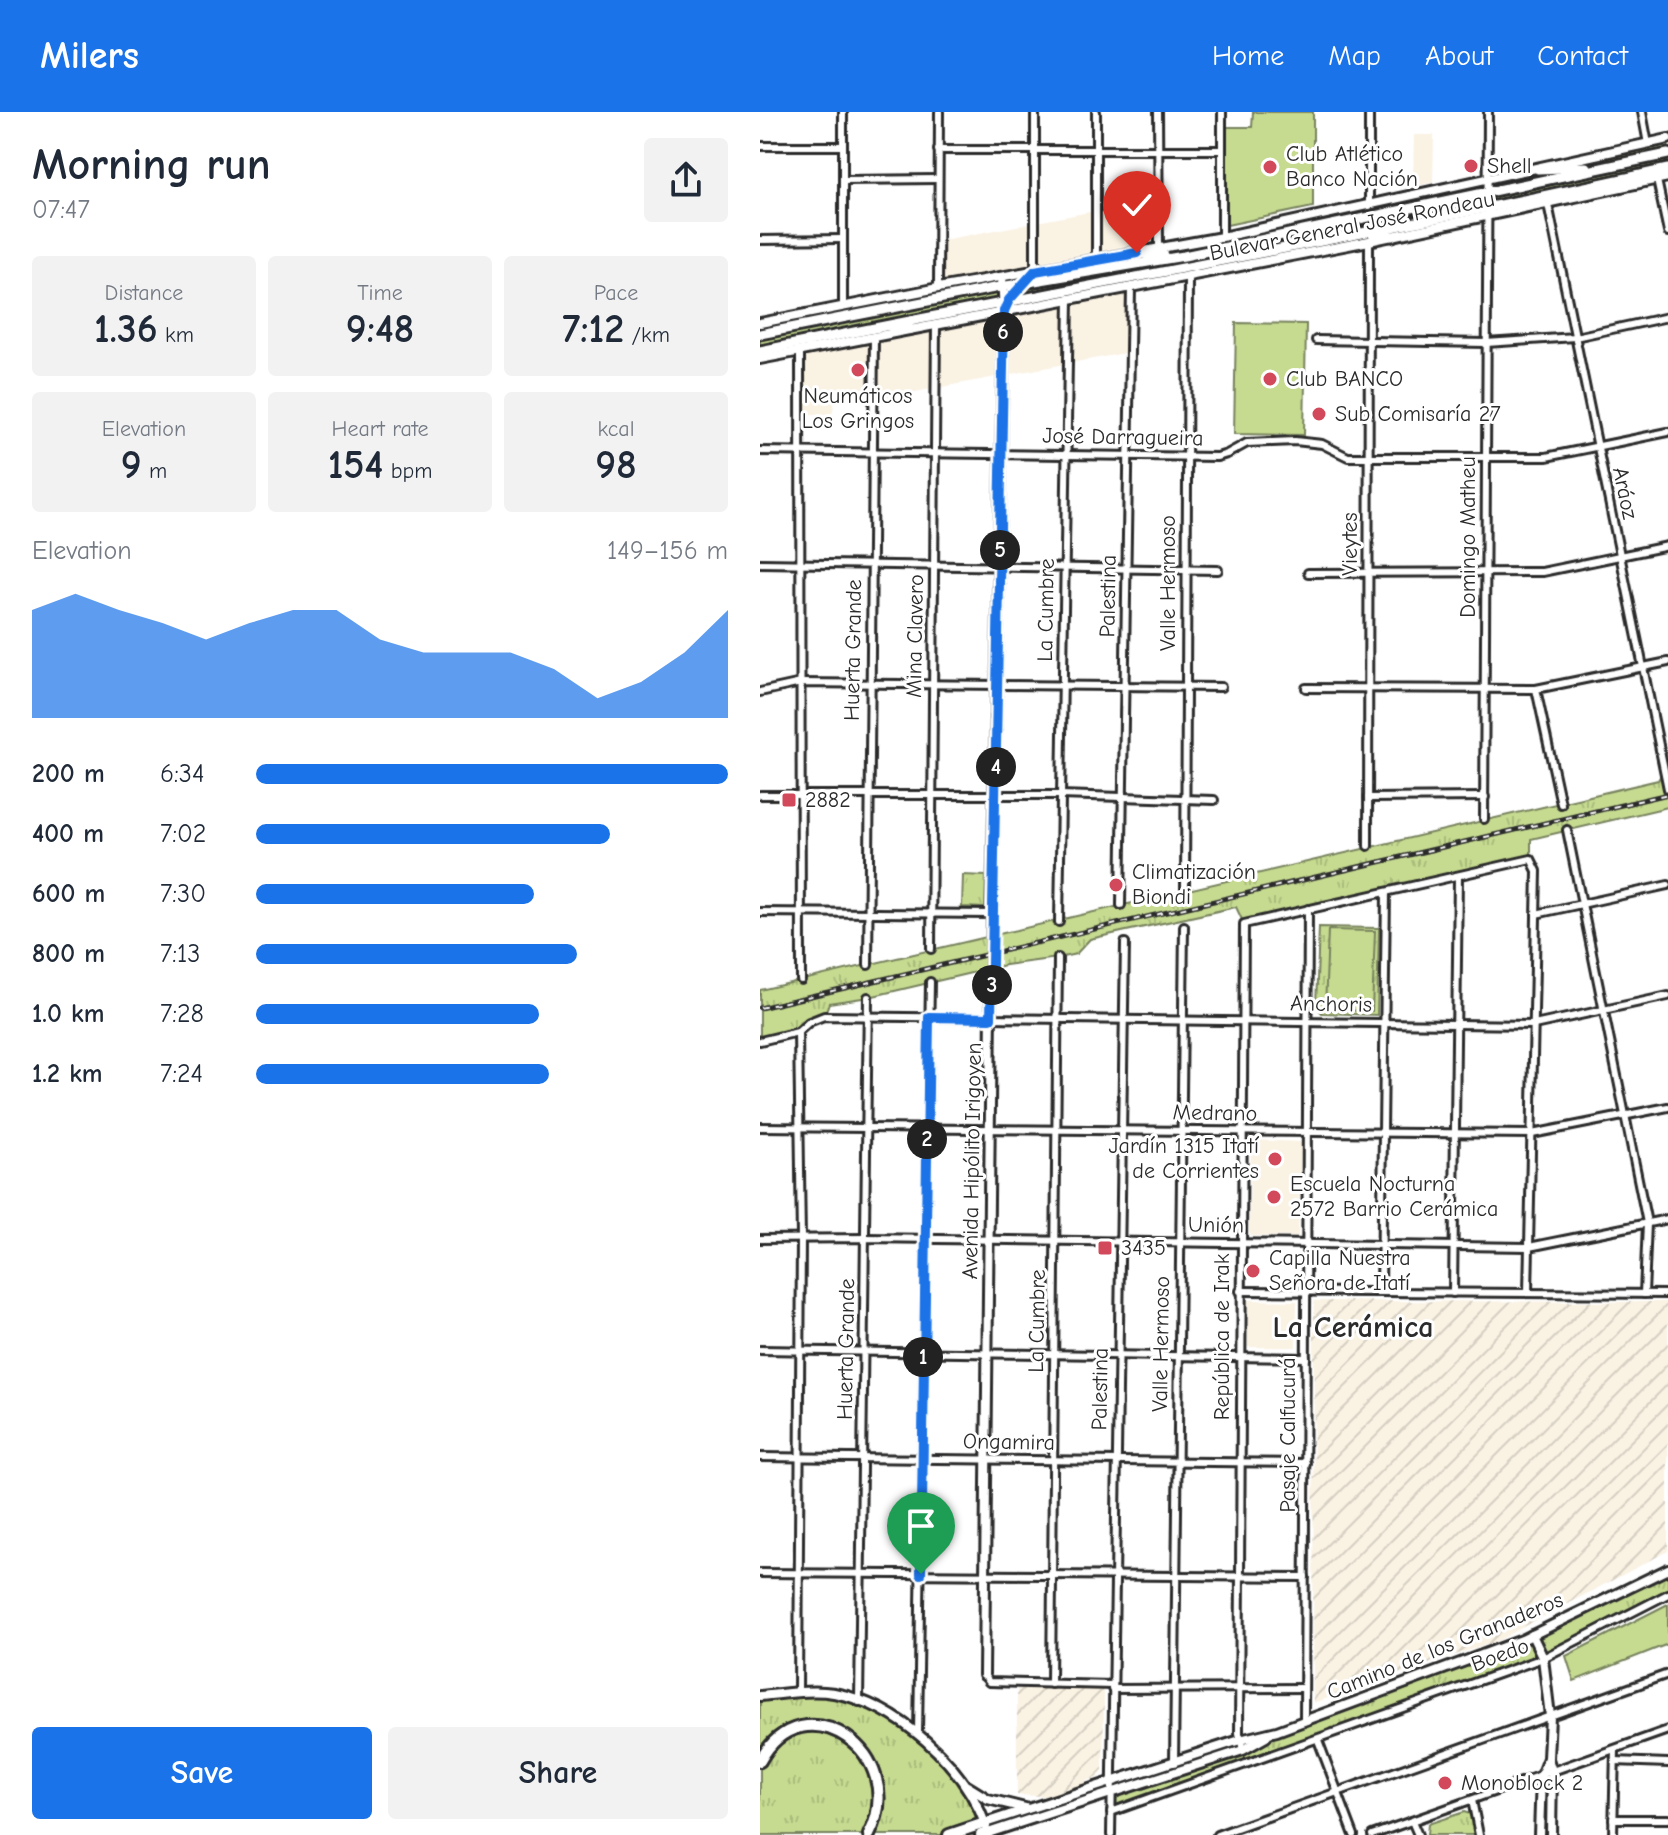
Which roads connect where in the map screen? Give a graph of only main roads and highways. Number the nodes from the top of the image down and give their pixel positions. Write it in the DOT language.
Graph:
graph roads {
  1 [pos="1668,139"];
  2 [pos="1668,154"];
  3 [pos="1613,166"];
  4 [pos="1538,169"];
  5 [pos="1668,169"];
  6 [pos="1668,177"];
  7 [pos="1487,213"];
  8 [pos="1393,236"];
  9 [pos="1365,237"];
  10 [pos="1137,253"];
  11 [pos="1184,256"];
  12 [pos="1036,276"];
  13 [pos="1002,282"];
  14 [pos="1023,284"];
  15 [pos="1042,298"];
  16 [pos="1006,304"];
  17 [pos="884,326"];
  18 [pos="760,329"];
  19 [pos="910,329"];
  20 [pos="760,351"];
  21 [pos="760,359"];
  22 [pos="1668,1569"];
  23 [pos="1532,1635"];
  24 [pos="984,1675"];
  25 [pos="760,1696"];
  26 [pos="1277,1731"];
  27 [pos="1548,1758"];
  28 [pos="760,1761"];
  29 [pos="964,1783"];
  30 [pos="1030,1809"];
  31 [pos="1026,1821"];
  32 [pos="985,1831"];
  33 [pos="869,1835"];
  34 [pos="949,1835"];
  35 [pos="1014,1835"];
  36 [pos="1539,1835"];
  37 [pos="1551,1835"];
  1 -- 4 [label="main road, Bulevar General José Rondeau"];
  2 -- 3 [label="main road, Bulevar General José Rondeau"];
  3 -- 4 [label="main road"];
  3 -- 11 [label="main road, Bulevar General José Rondeau"];
  4 -- 10 [label="main road, Bulevar General José Rondeau"];
  5 -- 7 [label="main road, Bulevar General José Rondeau"];
  6 -- 7 [label="main road, Bulevar General José Rondeau"];
  7 -- 8 [label="main road, Bulevar General José Rondeau"];
  7 -- 9 [label="main road, Bulevar General José Rondeau"];
  8 -- 9 [label="main road"];
  9 -- 15 [label="main road, Bulevar General José Rondeau"];
  9 -- 15 [label="main road, Bulevar General José Rondeau"];
  10 -- 11 [label="main road"];
  10 -- 12 [label="main road, Bulevar General José Rondeau"];
  11 -- 12 [label="main road, Bulevar General José Rondeau"];
  12 -- 13 [label="main road, Bulevar General José Rondeau"];
  12 -- 14 [label="main road, Bulevar General José Rondeau"];
  12 -- 15 [label="main road"];
  13 -- 14 [label="main road, Bulevar General José Rondeau"];
  13 -- 16 [label="main road, Avenida Hipólito Irigoyen"];
  13 -- 18 [label="main road, Bulevar General José Rondeau"];
  13 -- 18 [label="main road, Bulevar General José Rondeau"];
  14 -- 16 [label="main road"];
  15 -- 16 [label="main road, Bulevar General José Rondeau"];
  16 -- 17 [label="main road, Bulevar General José Rondeau"];
  16 -- 19 [label="main road, Bulevar General José Rondeau"];
  16 -- 24 [label="main road, Avenida Hipólito Irigoyen"];
  17 -- 19 [label="main road"];
  17 -- 20 [label="main road, Bulevar General José Rondeau"];
  19 -- 21 [label="main road, Bulevar General José Rondeau"];
  22 -- 23 [label="main road, Camino de los Granaderos"];
  23 -- 26 [label="main road, Camino de los Granaderos"];
  23 -- 27 [label="main road"];
  25 -- 29 [label="main road"];
  26 -- 30 [label="main road, Camino de los Granaderos"];
  26 -- 31 [label="main road, Camino de los Granaderos"];
  27 -- 36 [label="main road"];
  27 -- 37 [label="main road"];
  28 -- 33 [label="highway"];
  29 -- 30 [label="main road"];
  29 -- 32 [label="main road"];
  30 -- 32 [label="main road, Camino de los Granaderos"];
  31 -- 32 [label="main road, Camino de los Granaderos"];
  31 -- 35 [label="main road"];
  32 -- 34 [label="highway"];
}
